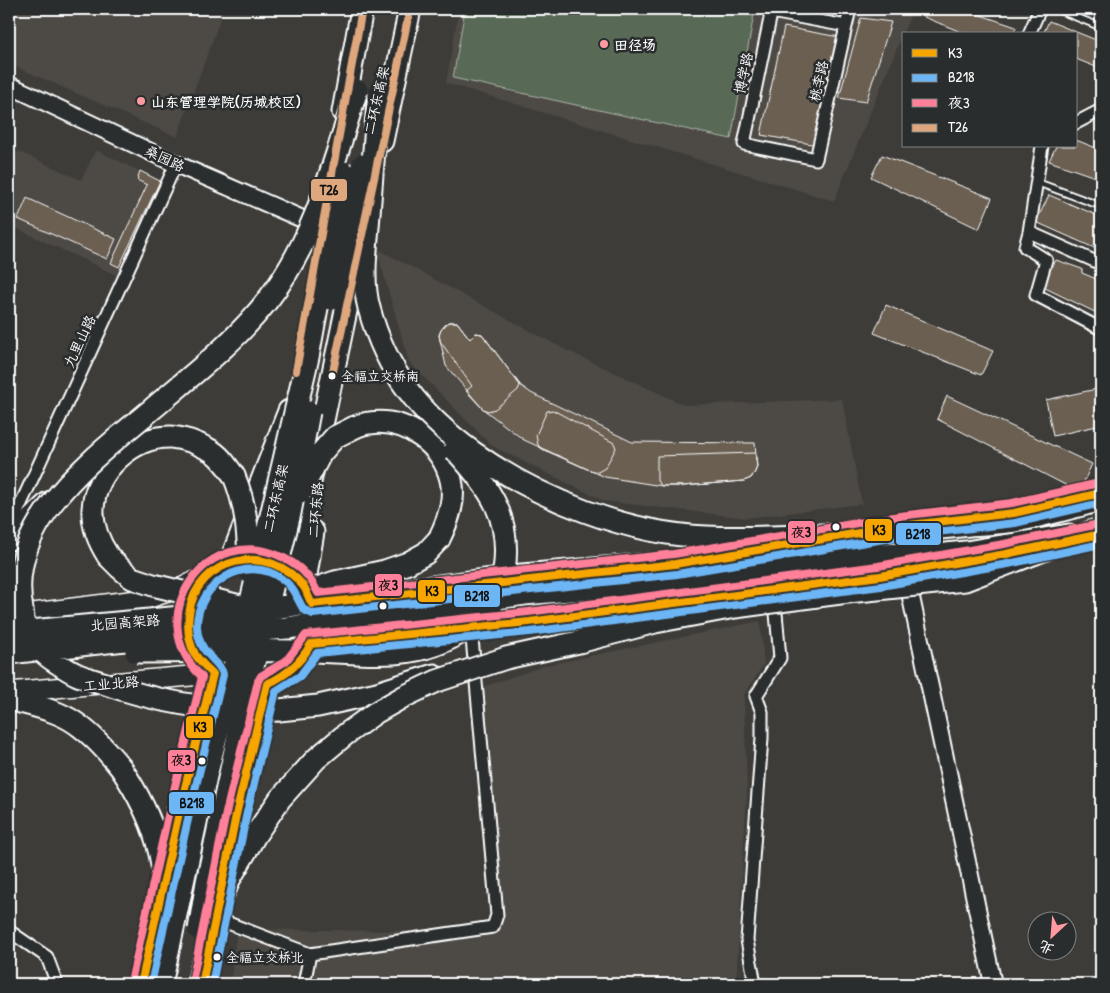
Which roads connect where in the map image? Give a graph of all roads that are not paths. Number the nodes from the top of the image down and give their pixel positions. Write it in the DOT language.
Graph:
graph roads {
  1 [pos="362,9"];
  2 [pos="374,9"];
  3 [pos="397,9"];
  4 [pos="410,9"];
  5 [pos="850,9"];
  6 [pos="1040,9"];
  7 [pos="1056,9"];
  8 [pos="772,10"];
  9 [pos="846,26"];
  10 [pos="1101,27"];
  11 [pos="1030,32"];
  12 [pos="9,85"];
  13 [pos="357,90"];
  14 [pos="378,94"];
  15 [pos="1098,115"];
  16 [pos="1078,122"];
  17 [pos="1042,148"];
  18 [pos="816,159"];
  19 [pos="176,164"];
  20 [pos="1036,182"];
  21 [pos="1101,206"];
  22 [pos="322,228"];
  23 [pos="1029,232"];
  24 [pos="1101,264"];
  25 [pos="1101,329"];
  26 [pos="411,396"];
  27 [pos="288,411"];
  28 [pos="83,468"];
  29 [pos="1100,498"];
  30 [pos="290,513"];
  31 [pos="9,530"];
  32 [pos="1100,531"];
  33 [pos="9,539"];
  34 [pos="254,559"];
  35 [pos="230,562"];
  36 [pos="906,572"];
  37 [pos="207,575"];
  38 [pos="302,588"];
  39 [pos="775,602"];
  40 [pos="254,603"];
  41 [pos="9,616"];
  42 [pos="471,628"];
  43 [pos="9,634"];
  44 [pos="311,644"];
  45 [pos="9,655"];
  46 [pos="469,670"];
  47 [pos="213,674"];
  48 [pos="267,684"];
  49 [pos="9,692"];
  50 [pos="9,698"];
  51 [pos="215,918"];
  52 [pos="9,931"];
  53 [pos="310,954"];
  54 [pos="57,984"];
  55 [pos="141,984"];
  56 [pos="153,984"];
  57 [pos="161,984"];
  58 [pos="188,984"];
  59 [pos="198,984"];
  60 [pos="202,984"];
  61 [pos="304,984"];
  62 [pos="755,984"];
  63 [pos="993,984"];
  1 -- 22 [label="highway"];
  2 -- 13 [label="highway, 二环东高架"];
  3 -- 14 [label="highway, 二环东高架"];
  4 -- 38 [label="highway, 二环东路"];
  5 -- 9 [label="street, 桃李路"];
  6 -- 11 [label="street"];
  7 -- 10 [label="lane"];
  8 -- 9 [label="street"];
  8 -- 18 [label="street, 博学路"];
  9 -- 18 [label="street, 桃李路"];
  12 -- 19 [label="street, 桑园路"];
  13 -- 28 [label="highway, bridge"];
  13 -- 40 [label="highway, 二环东高架, bridge"];
  14 -- 26 [label="highway, bridge"];
  14 -- 30 [label="highway, 二环东高架, bridge"];
  15 -- 16 [label="street"];
  17 -- 20 [label="street"];
  19 -- 22 [label="street, 桑园路"];
  19 -- 31 [label="street, 九里山路"];
  20 -- 21 [label="lane"];
  20 -- 23 [label="street"];
  22 -- 27 [label="highway"];
  23 -- 24 [label="street"];
  23 -- 25 [label="street"];
  26 -- 29 [label="highway, bridge"];
  26 -- 45 [label="highway, bridge"];
  27 -- 34 [label="highway"];
  27 -- 35 [label="highway"];
  28 -- 33 [label="highway, bridge"];
  28 -- 46 [label="highway, bridge"];
  29 -- 38 [label="main road"];
  29 -- 40 [label="highway, 北园高架路, bridge"];
  30 -- 40 [label="highway, bridge"];
  30 -- 58 [label="highway, 二环东高架, bridge"];
  32 -- 36 [label="main road"];
  32 -- 39 [label="highway, bridge"];
  32 -- 45 [label="highway, 北园高架路, bridge"];
  34 -- 35 [label="highway"];
  34 -- 38 [label="highway"];
  35 -- 37 [label="highway"];
  36 -- 42 [label="main road"];
  36 -- 63 [label="street"];
  37 -- 41 [label="main road"];
  37 -- 47 [label="highway"];
  38 -- 44 [label="highway"];
  39 -- 46 [label="highway, bridge"];
  39 -- 62 [label="street"];
  40 -- 40 [label="highway, bridge"];
  40 -- 43 [label="highway, 北园高架路, bridge"];
  40 -- 57 [label="highway, 二环东高架, bridge"];
  42 -- 44 [label="main road"];
  42 -- 53 [label="street"];
  44 -- 48 [label="highway"];
  46 -- 59 [label="highway, bridge"];
  47 -- 48 [label="highway"];
  47 -- 49 [label="main road, 工业北路"];
  47 -- 55 [label="highway"];
  48 -- 51 [label="highway"];
  50 -- 56 [label="highway, bridge"];
  51 -- 53 [label="street"];
  51 -- 60 [label="highway"];
  52 -- 54 [label="street"];
  53 -- 61 [label="street"];
}
